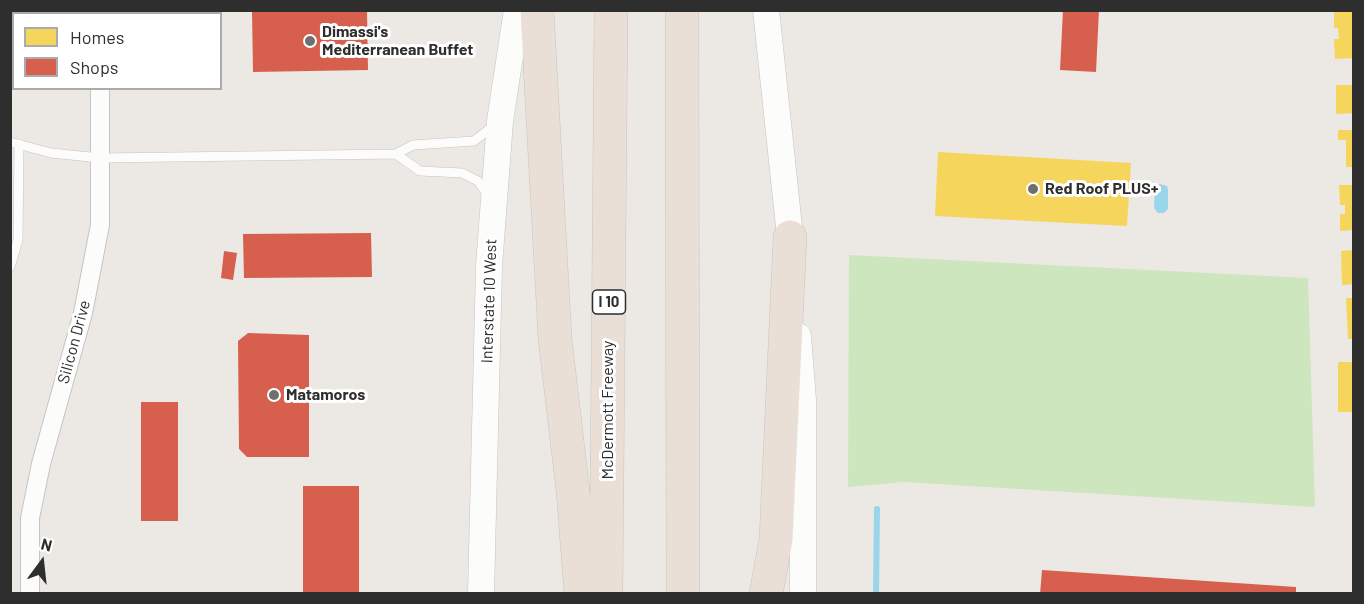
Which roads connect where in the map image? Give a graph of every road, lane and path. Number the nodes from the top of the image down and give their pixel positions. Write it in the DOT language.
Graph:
graph roads {
  1 [pos="517,10"];
  2 [pos="537,10"];
  3 [pos="611,10"];
  4 [pos="682,10"];
  5 [pos="766,10"];
  6 [pos="100,90"];
  7 [pos="500,121"];
  8 [pos="15,143"];
  9 [pos="396,154"];
  10 [pos="100,158"];
  11 [pos="494,202"];
  12 [pos="790,237"];
  13 [pos="10,267"];
  14 [pos="481,593"];
  15 [pos="30,594"];
  16 [pos="581,594"];
  17 [pos="606,594"];
  18 [pos="683,594"];
  19 [pos="766,594"];
  20 [pos="803,594"];
  1 -- 7 [label="main road, Interstate 10 West"];
  2 -- 16 [label="highway"];
  3 -- 17 [label="highway, McDermott Freeway / I 10"];
  4 -- 18 [label="highway"];
  5 -- 12 [label="main road"];
  6 -- 10 [label="street, Silicon Drive"];
  7 -- 9 [label="lane"];
  7 -- 11 [label="main road, Interstate 10 West"];
  8 -- 10 [label="lane"];
  8 -- 13 [label="lane"];
  9 -- 10 [label="lane"];
  9 -- 11 [label="lane"];
  10 -- 15 [label="street, Silicon Drive"];
  11 -- 14 [label="main road, Interstate 10 West"];
  12 -- 19 [label="highway"];
  12 -- 20 [label="main road"];
}
